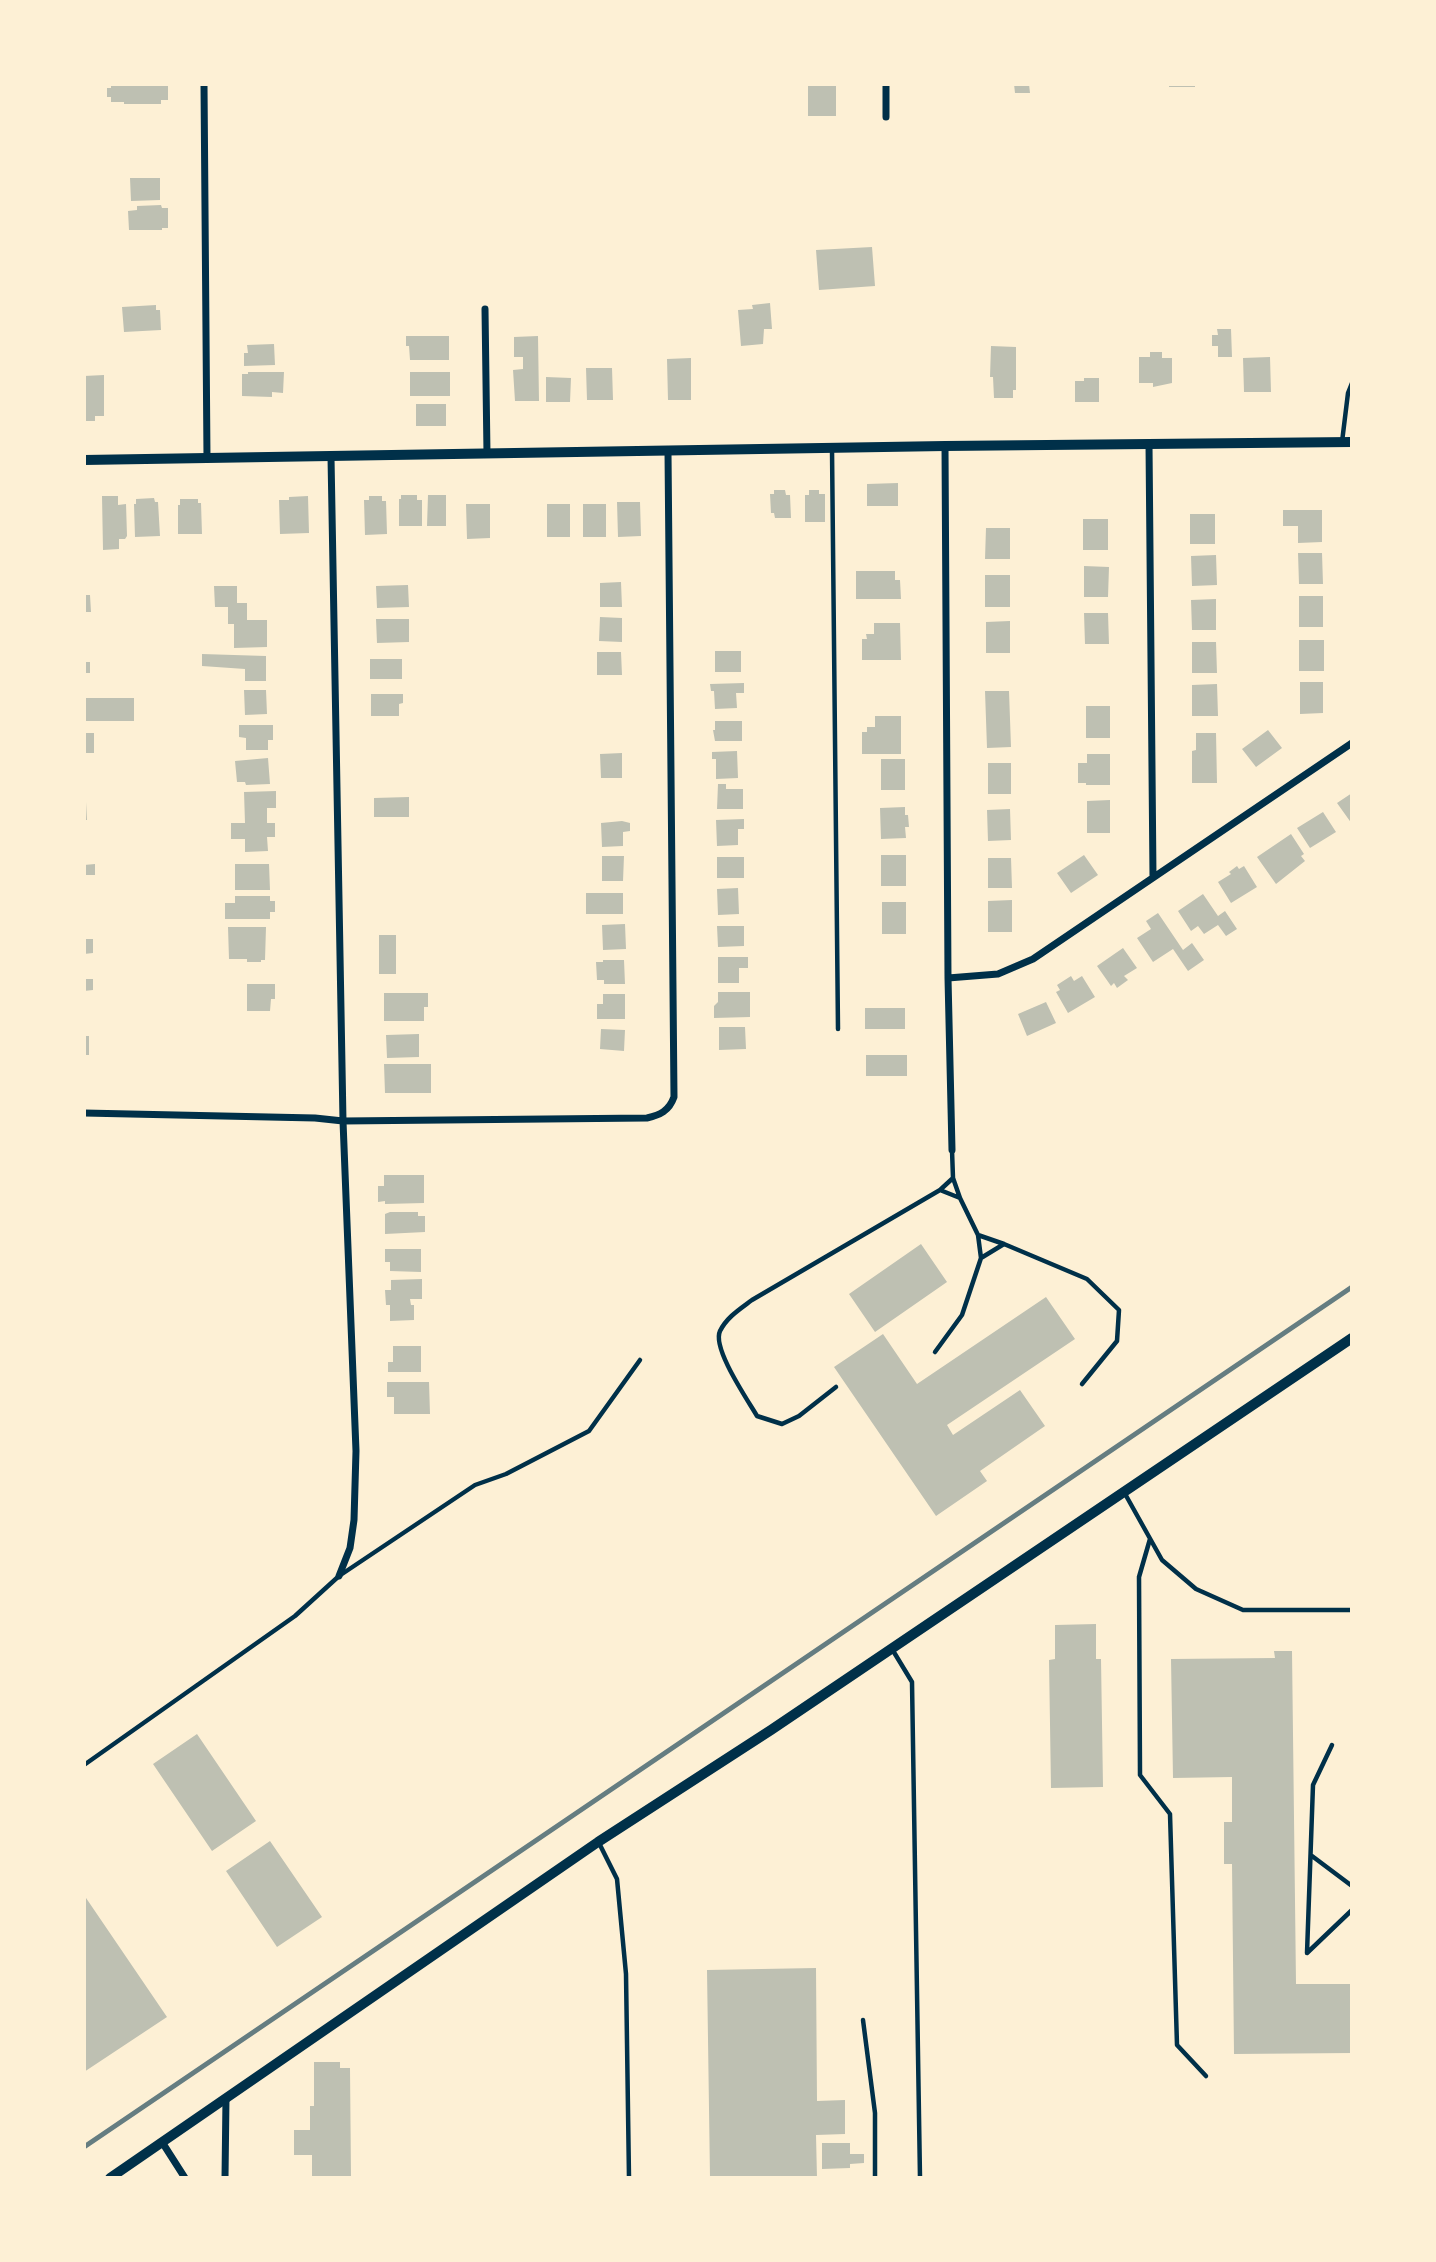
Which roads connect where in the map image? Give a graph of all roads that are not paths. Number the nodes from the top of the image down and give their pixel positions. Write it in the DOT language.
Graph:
graph roads {
  1 [pos="204,84"];
  2 [pos="886,84"];
  3 [pos="886,117"];
  4 [pos="485,309"];
  5 [pos="1352,383"];
  6 [pos="1347,442"];
  7 [pos="1149,444"];
  8 [pos="945,446"];
  9 [pos="832,448"];
  10 [pos="668,452"];
  11 [pos="487,454"];
  12 [pos="331,457"];
  13 [pos="207,458"];
  14 [pos="84,460"];
  15 [pos="1352,743"];
  16 [pos="1153,877"];
  17 [pos="948,978"];
  18 [pos="838,1029"];
  19 [pos="84,1113"];
  20 [pos="343,1121"];
  21 [pos="952,1150"];
  22 [pos="953,1178"];
  23 [pos="940,1190"];
  24 [pos="960,1198"];
  25 [pos="978,1236"];
  26 [pos="1004,1244"];
  27 [pos="981,1258"];
  28 [pos="1352,1338"];
  29 [pos="935,1352"];
  30 [pos="640,1360"];
  31 [pos="1082,1384"];
  32 [pos="836,1387"];
  33 [pos="1124,1491"];
  34 [pos="1150,1539"];
  35 [pos="339,1576"];
  36 [pos="1352,1611"];
  37 [pos="892,1648"];
  38 [pos="1332,1745"];
  39 [pos="84,1765"];
  40 [pos="598,1842"];
  41 [pos="1311,1855"];
  42 [pos="1352,1886"];
  43 [pos="1352,1910"];
  44 [pos="863,2020"];
  45 [pos="1206,2076"];
  46 [pos="226,2098"];
  47 [pos="162,2142"];
  48 [pos="110,2178"];
  49 [pos="185,2178"];
  50 [pos="225,2178"];
  51 [pos="629,2178"];
  52 [pos="874,2178"];
  53 [pos="920,2178"];
  1 -- 13 [label="street"];
  2 -- 3 [label="street"];
  4 -- 11 [label="street"];
  5 -- 6 [label="lane"];
  6 -- 7 [label="main road"];
  7 -- 8 [label="main road"];
  7 -- 16 [label="street"];
  8 -- 9 [label="main road"];
  8 -- 17 [label="street"];
  9 -- 10 [label="main road"];
  9 -- 18 [label="lane"];
  10 -- 11 [label="main road"];
  10 -- 20 [label="street"];
  11 -- 12 [label="main road"];
  12 -- 13 [label="main road"];
  12 -- 20 [label="street"];
  13 -- 14 [label="main road"];
  15 -- 16 [label="street"];
  16 -- 17 [label="street"];
  17 -- 21 [label="street"];
  19 -- 20 [label="street"];
  20 -- 35 [label="street"];
  21 -- 22 [label="lane"];
  22 -- 23 [label="lane"];
  22 -- 24 [label="lane"];
  23 -- 24 [label="lane"];
  23 -- 32 [label="lane"];
  24 -- 25 [label="lane"];
  25 -- 26 [label="lane"];
  25 -- 27 [label="lane"];
  26 -- 27 [label="lane"];
  26 -- 31 [label="lane"];
  27 -- 29 [label="lane"];
  28 -- 33 [label="main road"];
  30 -- 35 [label="lane"];
  33 -- 34 [label="lane"];
  33 -- 37 [label="main road"];
  34 -- 36 [label="lane"];
  34 -- 45 [label="lane"];
  35 -- 39 [label="lane"];
  37 -- 40 [label="main road"];
  37 -- 53 [label="lane"];
  38 -- 41 [label="lane"];
  40 -- 46 [label="main road"];
  40 -- 51 [label="lane"];
  41 -- 42 [label="lane"];
  41 -- 43 [label="lane"];
  44 -- 52 [label="lane"];
  46 -- 47 [label="main road"];
  46 -- 50 [label="street"];
  47 -- 48 [label="main road"];
  47 -- 49 [label="street"];
}
